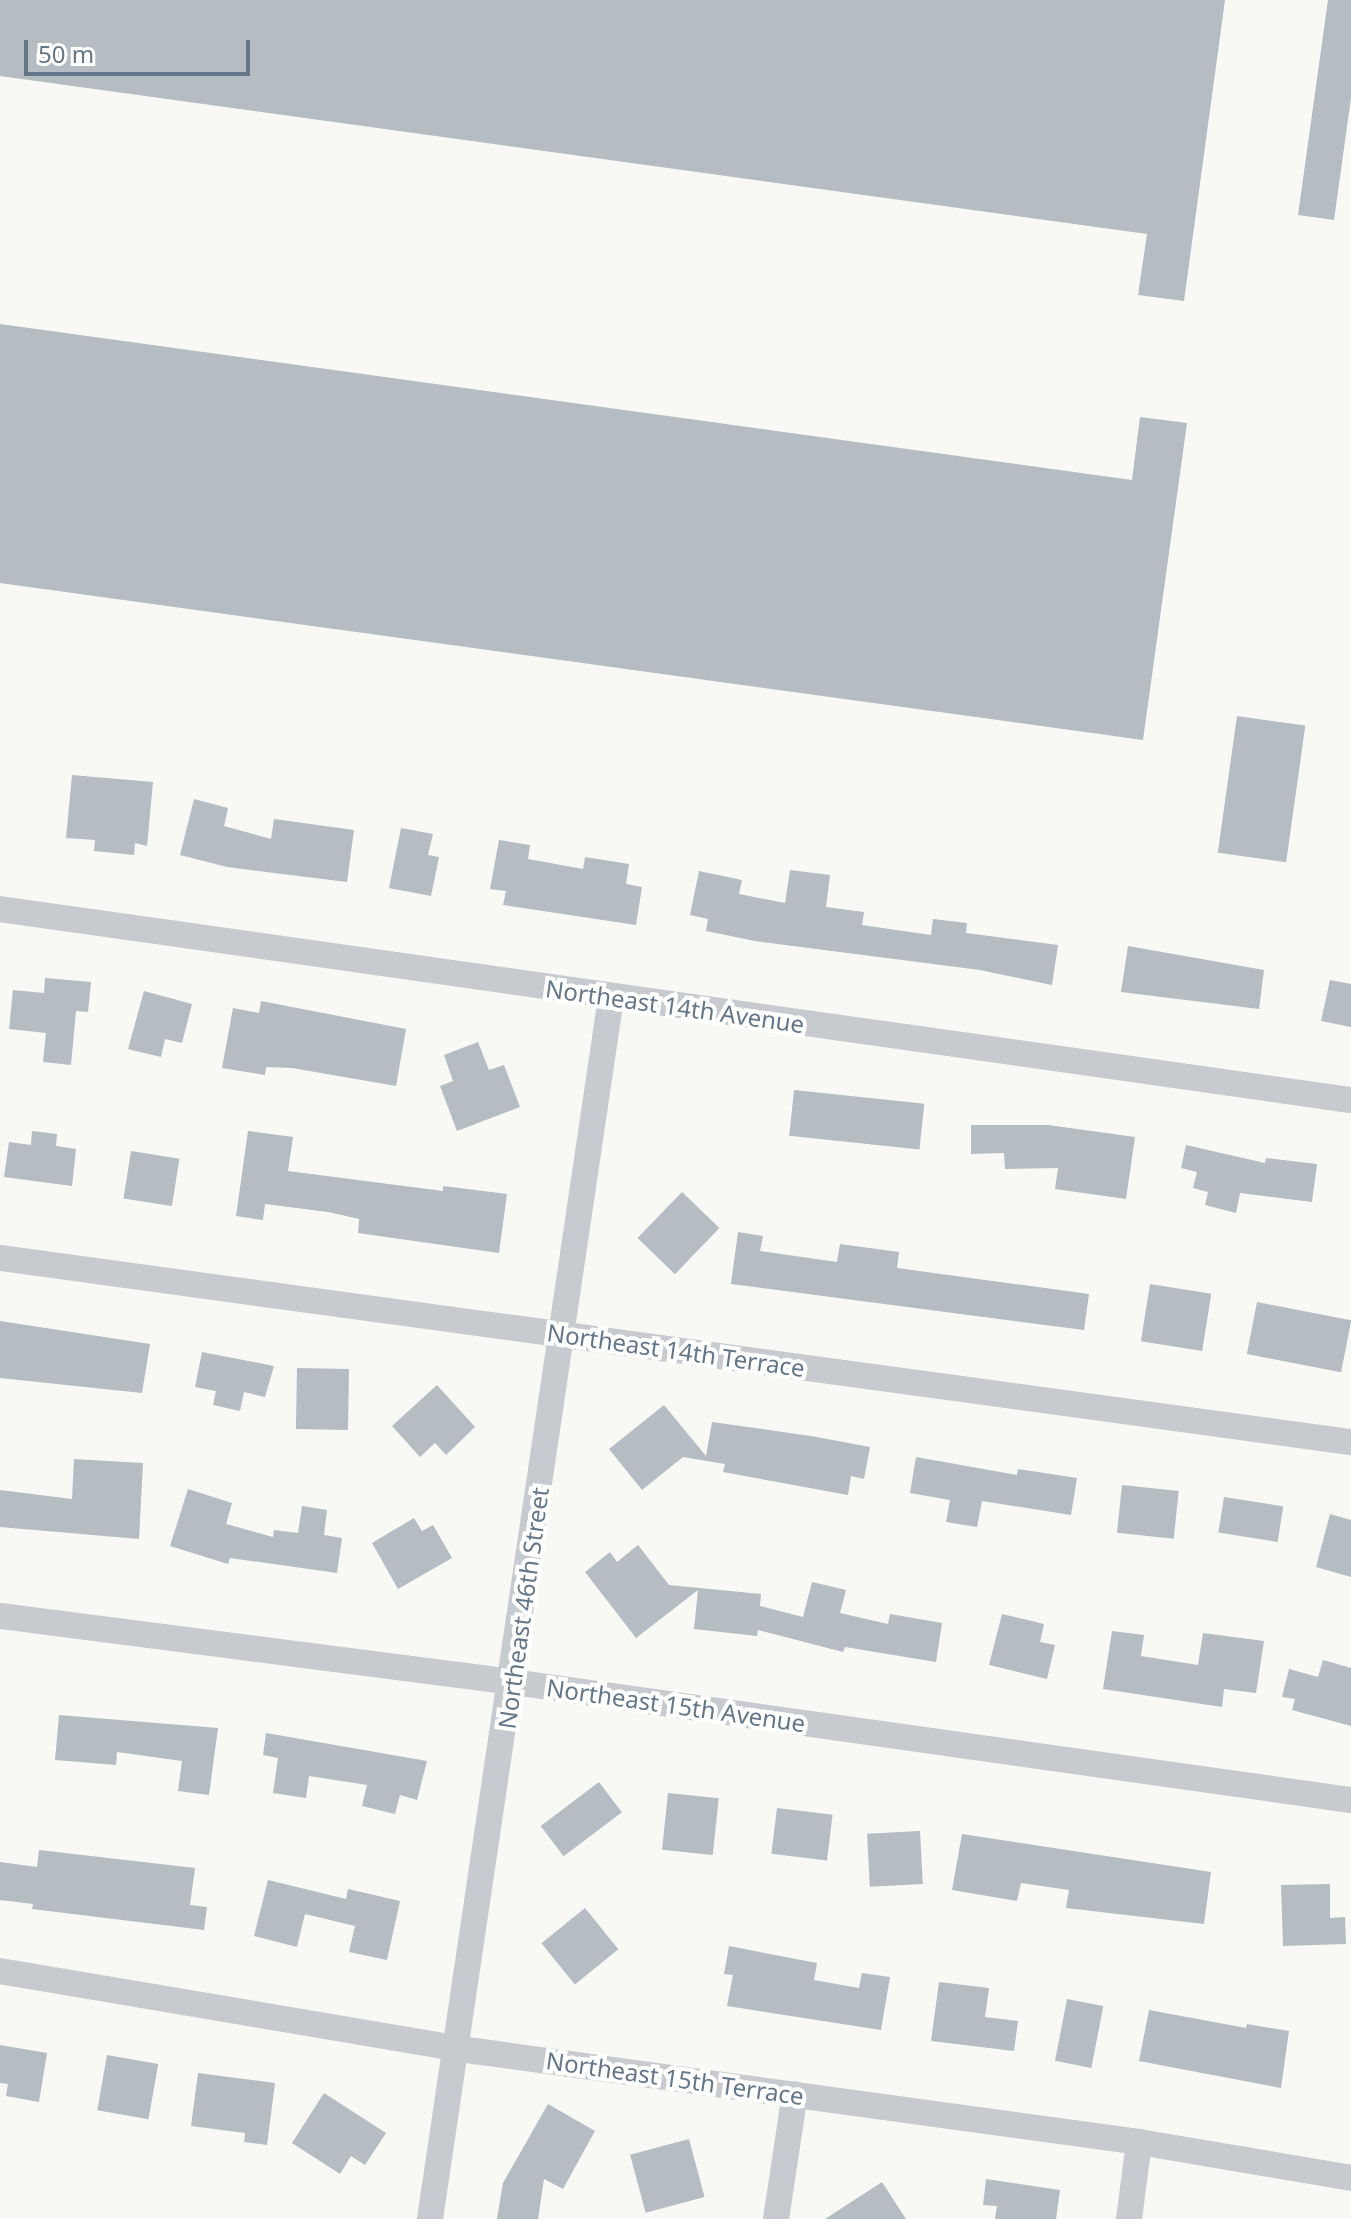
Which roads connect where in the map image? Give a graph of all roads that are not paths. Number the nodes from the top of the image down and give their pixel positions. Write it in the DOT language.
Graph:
graph roads {
  1 [pos="0,909"];
  2 [pos="611,997"];
  3 [pos="1351,1100"];
  4 [pos="0,1258"];
  5 [pos="561,1334"];
  6 [pos="1351,1442"];
  7 [pos="0,1616"];
  8 [pos="513,1682"];
  9 [pos="1351,1800"];
  10 [pos="0,1971"];
  11 [pos="458,2048"];
  12 [pos="795,2094"];
  13 [pos="1139,2142"];
  14 [pos="1351,2178"];
  15 [pos="430,2219"];
  16 [pos="776,2219"];
  17 [pos="1129,2219"];
  1 -- 2 [label="street, Northeast 14th Avenue"];
  2 -- 3 [label="street, Northeast 14th Avenue"];
  2 -- 5 [label="street, Northeast 46th Street"];
  4 -- 5 [label="street, Northeast 14th Terrace"];
  5 -- 6 [label="street, Northeast 14th Terrace"];
  5 -- 8 [label="street, Northeast 46th Street"];
  7 -- 8 [label="street, Northeast 15th Avenue"];
  8 -- 9 [label="street, Northeast 15th Avenue"];
  8 -- 11 [label="street, Northeast 46th Street"];
  10 -- 11 [label="street, Northeast 15th Terrace"];
  11 -- 12 [label="street, Northeast 15th Terrace"];
  11 -- 15 [label="street, Northeast 46th Street"];
  12 -- 13 [label="street, Northeast 15th Terrace"];
  12 -- 16 [label="street"];
  13 -- 14 [label="street, Northeast 15th Terrace"];
  13 -- 17 [label="street"];
}
